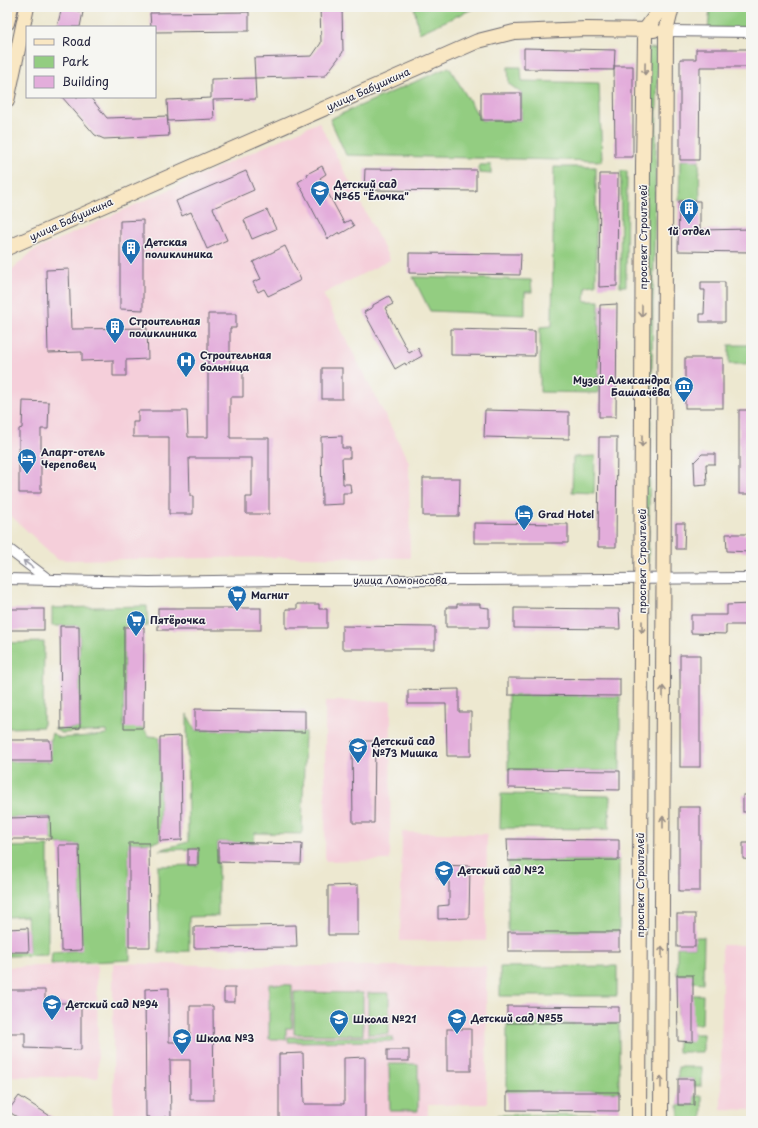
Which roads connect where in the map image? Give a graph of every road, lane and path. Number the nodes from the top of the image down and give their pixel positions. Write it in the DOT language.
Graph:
graph roads {
  1 [pos="11,7"];
  2 [pos="27,7"];
  3 [pos="662,7"];
  4 [pos="672,7"];
  5 [pos="7,23"];
  6 [pos="646,30"];
  7 [pos="666,31"];
  8 [pos="751,32"];
  9 [pos="7,100"];
  10 [pos="7,248"];
  11 [pos="7,548"];
  12 [pos="642,578"];
  13 [pos="664,578"];
  14 [pos="751,578"];
  15 [pos="7,580"];
  16 [pos="49,580"];
  17 [pos="639,1121"];
  18 [pos="661,1121"];
  1 -- 5 [label="main road"];
  2 -- 9 [label="main road"];
  3 -- 6 [label="main road"];
  4 -- 7 [label="main road"];
  6 -- 7 [label="main road, улица Бабушкина"];
  6 -- 10 [label="main road, улица Бабушкина"];
  6 -- 12 [label="main road, проспект Строителей, one-way"];
  7 -- 8 [label="street, улица Бабушкина"];
  7 -- 13 [label="main road"];
  16 -- 11 [label="street, one-way"];
  12 -- 13 [label="street, улица Ломоносова"];
  12 -- 16 [label="street, улица Ломоносова"];
  12 -- 17 [label="main road, проспект Строителей, one-way"];
  13 -- 14 [label="street, улица Ломоносова"];
  18 -- 13 [label="main road, one-way"];
  15 -- 16 [label="street, улица Ломоносова"];
}
